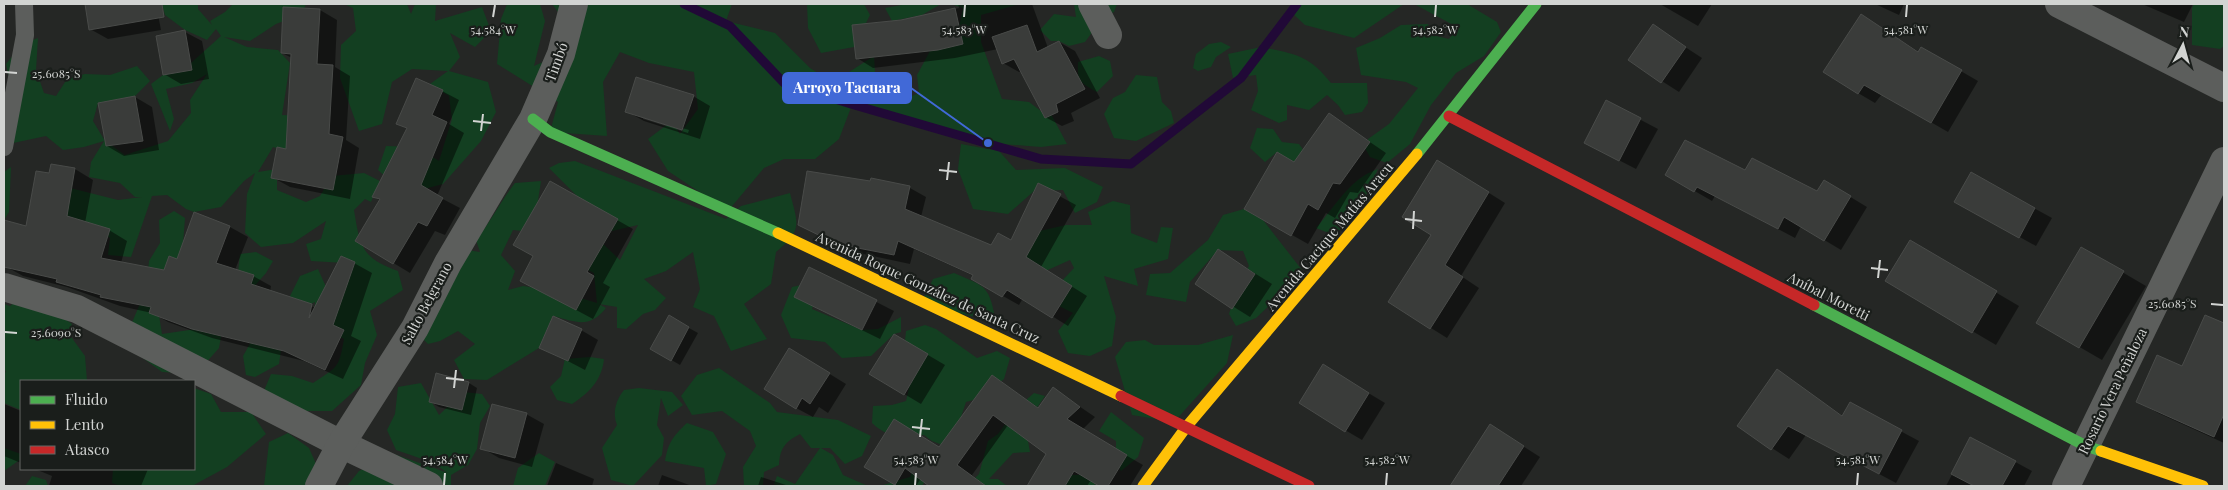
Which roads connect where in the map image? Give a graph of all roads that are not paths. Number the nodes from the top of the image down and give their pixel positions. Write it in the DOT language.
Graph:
graph roads {
  1 [pos="24,4"];
  2 [pos="574,4"];
  3 [pos="1092,4"];
  4 [pos="1536,4"];
  5 [pos="2059,4"];
  6 [pos="1108,35"];
  7 [pos="2224,88"];
  8 [pos="1449,116"];
  9 [pos="533,119"];
  10 [pos="4,148"];
  11 [pos="2224,161"];
  12 [pos="4,287"];
  13 [pos="1187,426"];
  14 [pos="341,444"];
  15 [pos="2086,446"];
  16 [pos="319,486"];
  17 [pos="430,486"];
  18 [pos="1143,486"];
  19 [pos="1309,486"];
  20 [pos="2066,486"];
  21 [pos="2203,486"];
  1 -- 10 [label="lane"];
  2 -- 9 [label="street, Timbó"];
  3 -- 6 [label="street"];
  4 -- 8 [label="street, Avenida Cacique Matías Aracu"];
  5 -- 7 [label="street"];
  8 -- 13 [label="street, Avenida Cacique Matías Aracu"];
  8 -- 15 [label="street, Aníbal Moretti"];
  9 -- 13 [label="street, Avenida Roque González de Santa Cruz"];
  9 -- 14 [label="street, Salto Belgrano"];
  11 -- 15 [label="street, Rosario Vera Peñaloza"];
  12 -- 14 [label="street"];
  13 -- 18 [label="street, Avenida Cacique Matías Aracu"];
  13 -- 19 [label="street, Avenida Roque González de Santa Cruz"];
  14 -- 16 [label="street, Salto Belgrano"];
  14 -- 17 [label="street"];
  15 -- 20 [label="street, Rosario Vera Peñaloza"];
  15 -- 21 [label="street, Aníbal Moretti"];
}
